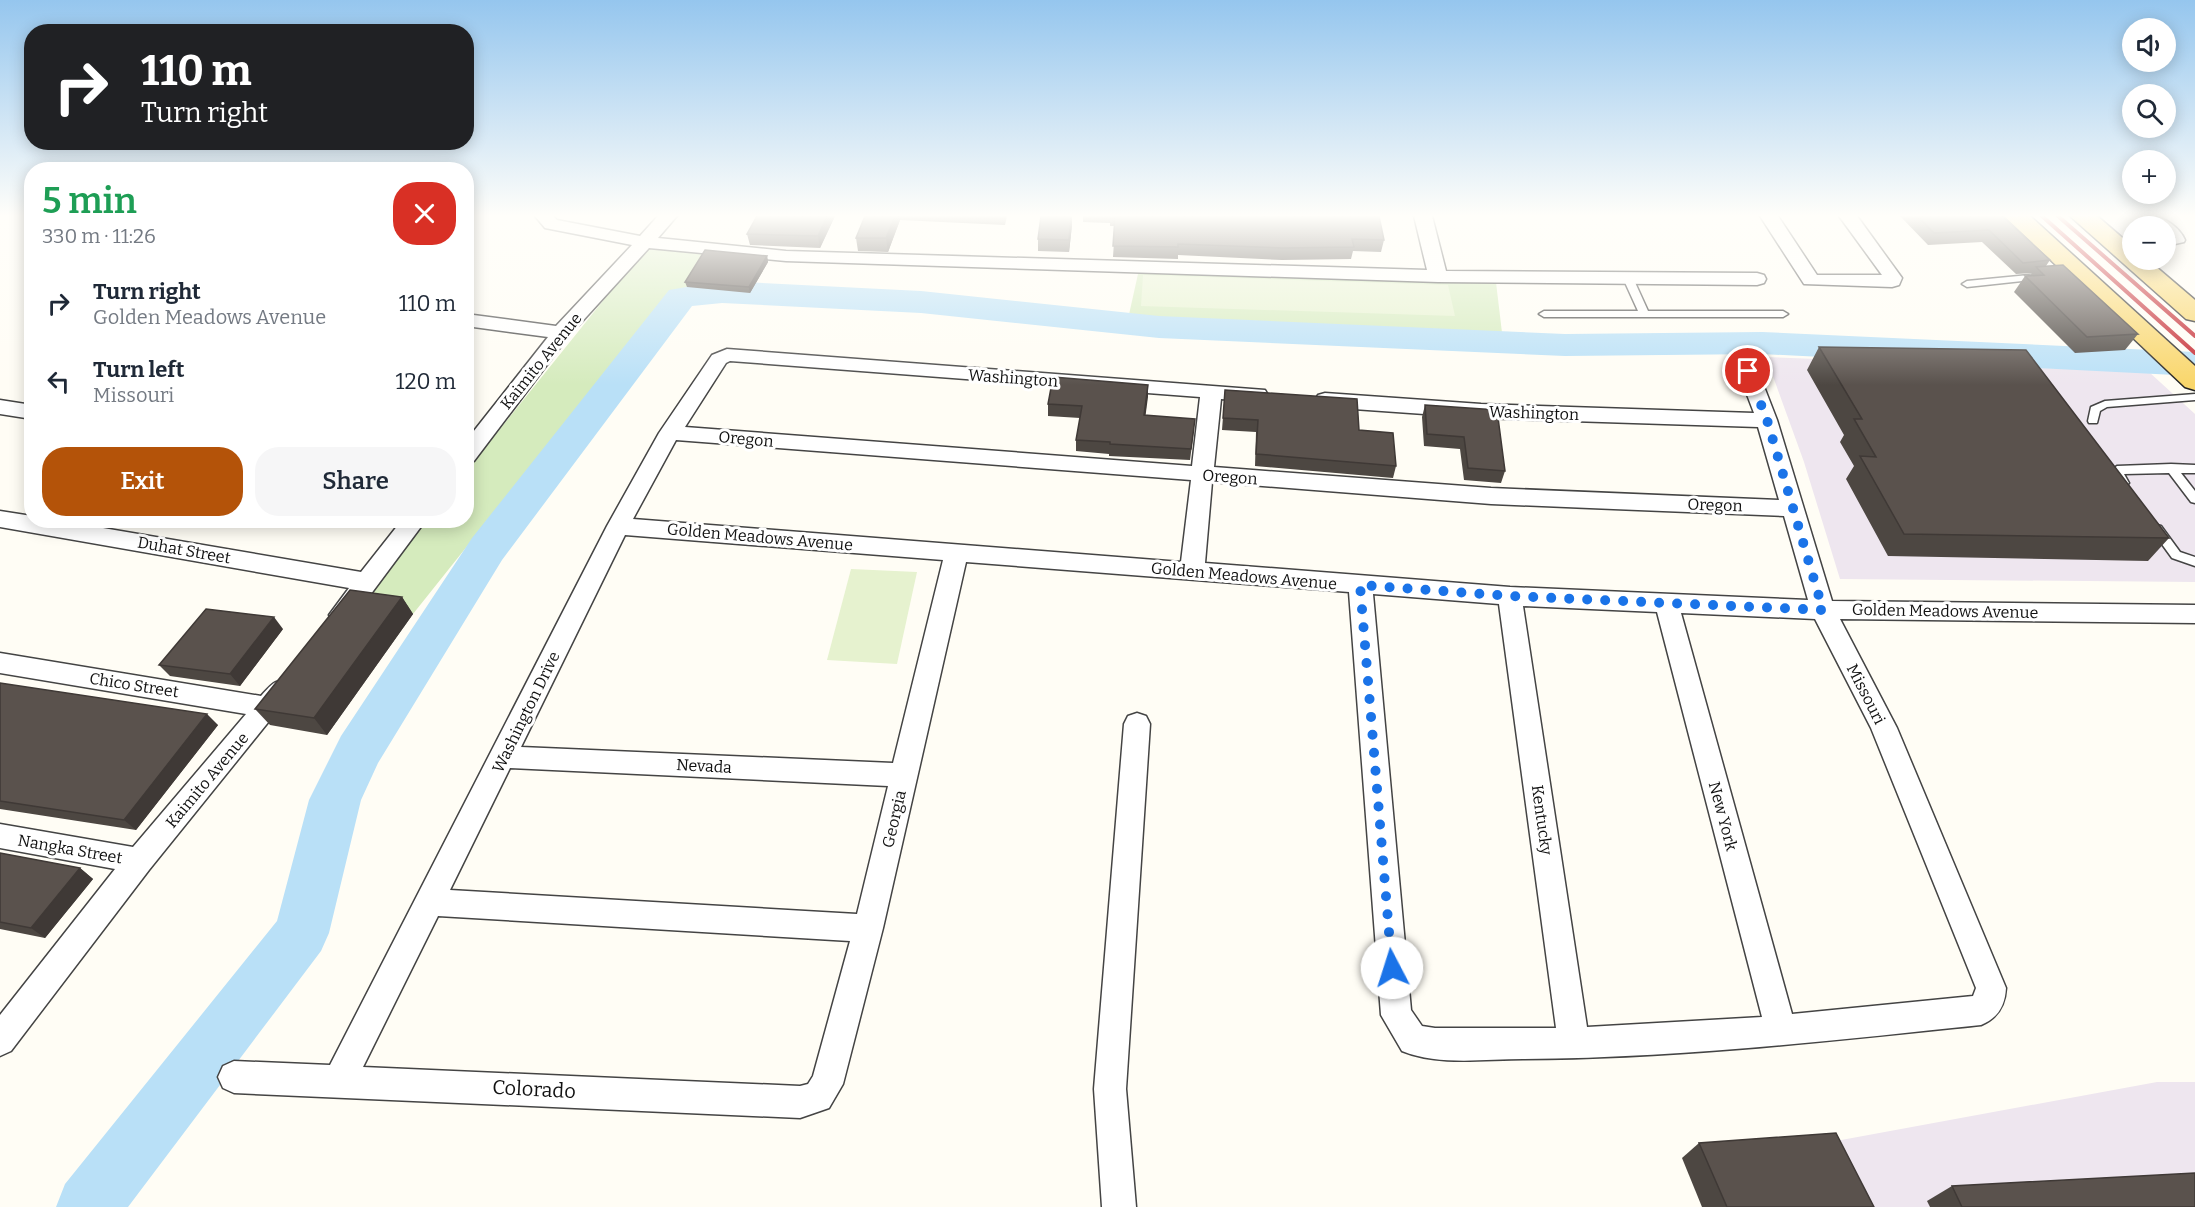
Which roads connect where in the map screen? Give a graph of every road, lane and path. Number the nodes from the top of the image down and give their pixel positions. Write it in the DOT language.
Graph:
graph roads {
  1 [pos="616,272"];
  2 [pos="1304,272"];
  3 [pos="1437,272"];
  4 [pos="1806,272"];
  5 [pos="1889,272"];
  6 [pos="2061,272"];
  7 [pos="2152,272"];
  8 [pos="2063,275"];
  9 [pos="1438,276"];
  10 [pos="1628,278"];
  11 [pos="1757,279"];
  12 [pos="1967,284"];
  13 [pos="1644,313"];
  14 [pos="2195,313"];
  15 [pos="1545,314"];
  16 [pos="1783,314"];
  17 [pos="474,321"];
  18 [pos="561,333"];
  19 [pos="727,356"];
  20 [pos="1748,371"];
  21 [pos="2195,381"];
  22 [pos="1211,392"];
  23 [pos="1281,397"];
  24 [pos="2195,397"];
  25 [pos="1305,398"];
  26 [pos="0,407"];
  27 [pos="24,411"];
  28 [pos="1767,420"];
  29 [pos="2093,421"];
  30 [pos="670,433"];
  31 [pos="474,445"];
  32 [pos="2171,468"];
  33 [pos="2195,469"];
  34 [pos="1202,475"];
  35 [pos="2130,492"];
  36 [pos="2195,499"];
  37 [pos="1792,508"];
  38 [pos="0,519"];
  39 [pos="2150,519"];
  40 [pos="24,523"];
  41 [pos="618,526"];
  42 [pos="52,528"];
  43 [pos="410,528"];
  44 [pos="956,553"];
  45 [pos="2195,562"];
  46 [pos="1192,572"];
  47 [pos="367,582"];
  48 [pos="1360,585"];
  49 [pos="1510,596"];
  50 [pos="1666,602"];
  51 [pos="1823,610"];
  52 [pos="2195,614"];
  53 [pos="325,635"];
  54 [pos="0,663"];
  55 [pos="296,671"];
  56 [pos="267,707"];
  57 [pos="1137,724"];
  58 [pos="503,757"];
  59 [pos="904,776"];
  60 [pos="0,836"];
  61 [pos="139,861"];
  62 [pos="430,902"];
  63 [pos="868,928"];
  64 [pos="1781,1030"];
  65 [pos="0,1040"];
  66 [pos="1574,1043"];
  67 [pos="234,1077"];
  68 [pos="340,1080"];
  69 [pos="827,1084"];
  70 [pos="1119,1207"];
  1 -- 18 [label="street, Kaimito Avenue"];
  2 -- 9 [label="street"];
  3 -- 9 [label="street"];
  4 -- 5 [label="street"];
  6 -- 8 [label="main road"];
  7 -- 14 [label="main road"];
  8 -- 12 [label="lane"];
  8 -- 21 [label="main road"];
  9 -- 10 [label="street"];
  10 -- 11 [label="street"];
  10 -- 13 [label="lane"];
  13 -- 15 [label="lane"];
  13 -- 16 [label="lane"];
  17 -- 18 [label="street"];
  18 -- 31 [label="street, Kaimito Avenue"];
  19 -- 22 [label="street, Washington"];
  19 -- 30 [label="street, Washington Drive"];
  20 -- 28 [label="street, Missouri"];
  22 -- 23 [label="street, Washington"];
  22 -- 34 [label="street"];
  24 -- 29 [label="lane"];
  25 -- 28 [label="street, Washington"];
  26 -- 27 [label="street"];
  28 -- 37 [label="street, Missouri"];
  30 -- 34 [label="street, Oregon"];
  30 -- 41 [label="street, Washington Drive"];
  32 -- 33 [label="lane"];
  32 -- 35 [label="lane"];
  32 -- 36 [label="lane"];
  34 -- 37 [label="street, Oregon"];
  34 -- 46 [label="street"];
  37 -- 51 [label="street, Missouri"];
  38 -- 40 [label="street, Duhat Street"];
  39 -- 45 [label="lane"];
  41 -- 44 [label="street, Golden Meadows Avenue"];
  41 -- 58 [label="street, Washington Drive"];
  42 -- 47 [label="street, Duhat Street"];
  43 -- 47 [label="street"];
  44 -- 46 [label="street, Golden Meadows Avenue"];
  44 -- 59 [label="street, Georgia"];
  46 -- 48 [label="street, Golden Meadows Avenue"];
  47 -- 53 [label="street"];
  48 -- 49 [label="street, Golden Meadows Avenue"];
  48 -- 66 [label="street"];
  49 -- 50 [label="street, Golden Meadows Avenue"];
  49 -- 66 [label="street, Kentucky"];
  50 -- 51 [label="street, Golden Meadows Avenue"];
  50 -- 64 [label="street, New York"];
  51 -- 52 [label="street, Golden Meadows Avenue"];
  51 -- 64 [label="street, Missouri"];
  54 -- 56 [label="street, Chico Street"];
  55 -- 56 [label="street, Kaimito Avenue"];
  56 -- 61 [label="street, Kaimito Avenue"];
  57 -- 70 [label="street"];
  58 -- 59 [label="street, Nevada"];
  58 -- 62 [label="street, Washington Drive"];
  59 -- 63 [label="street, Georgia"];
  60 -- 61 [label="street, Nangka Street"];
  61 -- 65 [label="street, Kaimito Avenue"];
  62 -- 63 [label="street"];
  62 -- 68 [label="street, Washington Drive"];
  63 -- 69 [label="street, Georgia"];
  64 -- 66 [label="street"];
  67 -- 68 [label="street, Colorado"];
  68 -- 69 [label="street, Colorado"];
}
